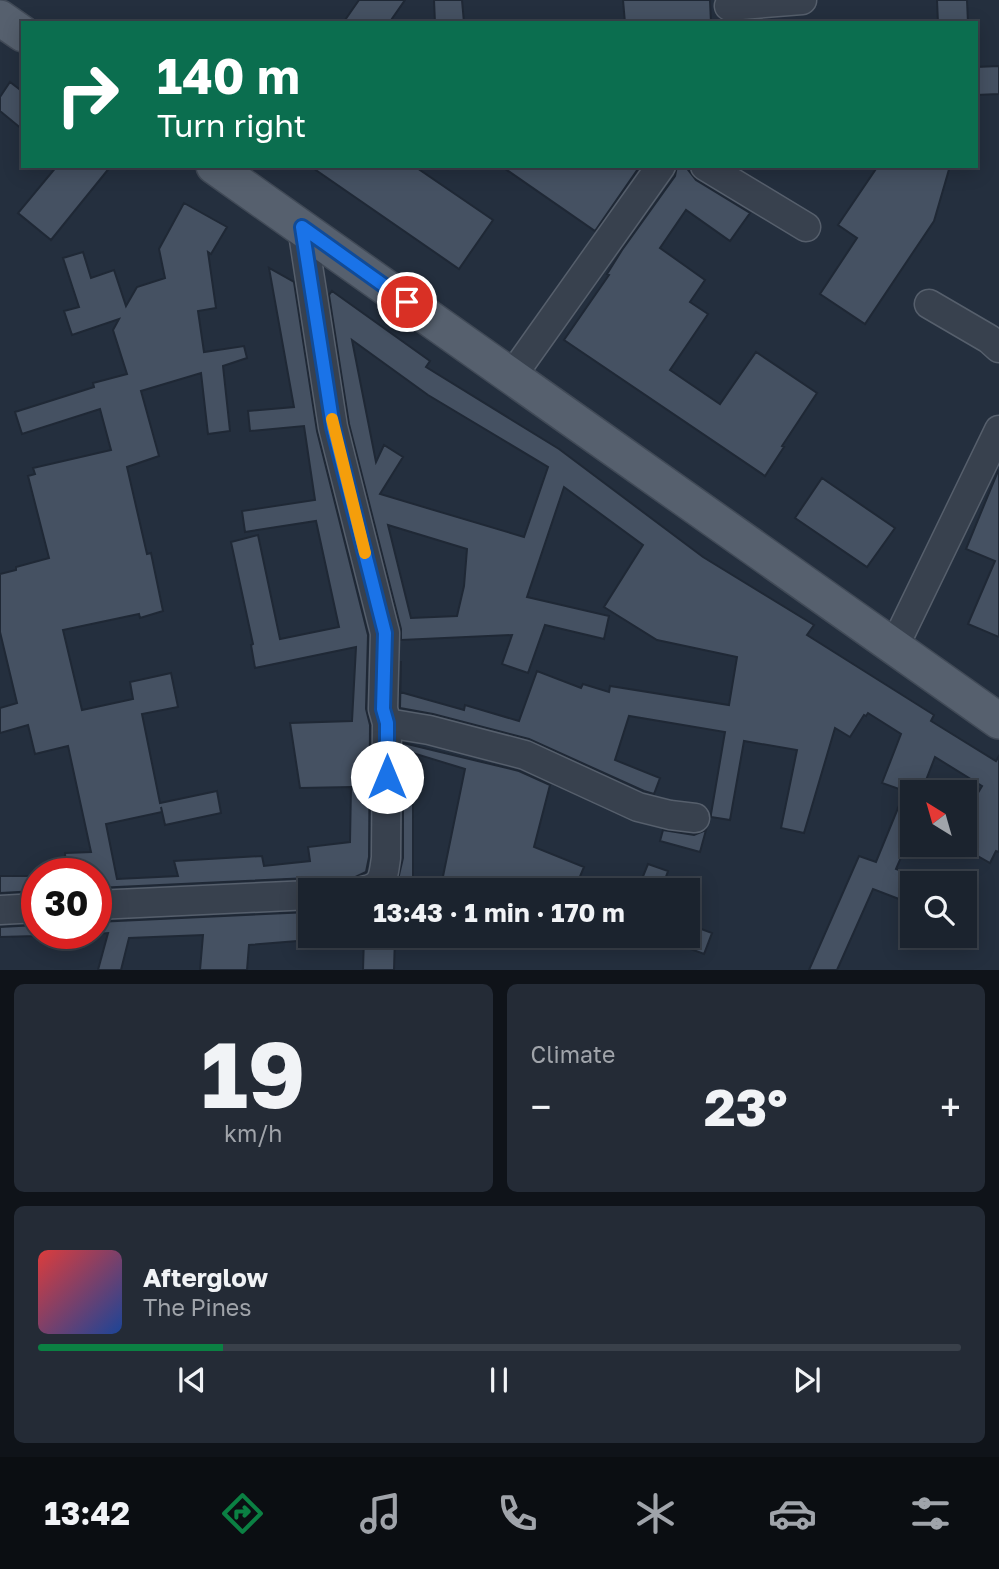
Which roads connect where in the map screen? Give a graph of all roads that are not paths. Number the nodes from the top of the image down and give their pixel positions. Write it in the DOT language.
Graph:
graph roads {
  1 [pos="802,0"];
  2 [pos="729,6"];
  3 [pos="0,18"];
  4 [pos="21,33"];
  5 [pos="217,168"];
  6 [pos="660,168"];
  7 [pos="708,168"];
  8 [pos="302,227"];
  9 [pos="806,227"];
  10 [pos="929,304"];
  11 [pos="999,348"];
  12 [pos="512,376"];
  13 [pos="999,430"];
  14 [pos="894,647"];
  15 [pos="999,721"];
  16 [pos="387,723"];
  17 [pos="695,818"];
  18 [pos="383,878"];
  19 [pos="298,896"];
  20 [pos="112,904"];
  21 [pos="21,909"];
  22 [pos="0,910"];
  1 -- 2 [label="street"];
  3 -- 4 [label="main road"];
  5 -- 8 [label="main road"];
  6 -- 12 [label="street"];
  7 -- 9 [label="street"];
  8 -- 12 [label="main road"];
  8 -- 16 [label="street"];
  10 -- 11 [label="street"];
  12 -- 14 [label="main road"];
  13 -- 14 [label="street"];
  14 -- 15 [label="main road"];
  16 -- 17 [label="street"];
  16 -- 18 [label="street"];
  19 -- 20 [label="street"];
  21 -- 22 [label="street"];
}
